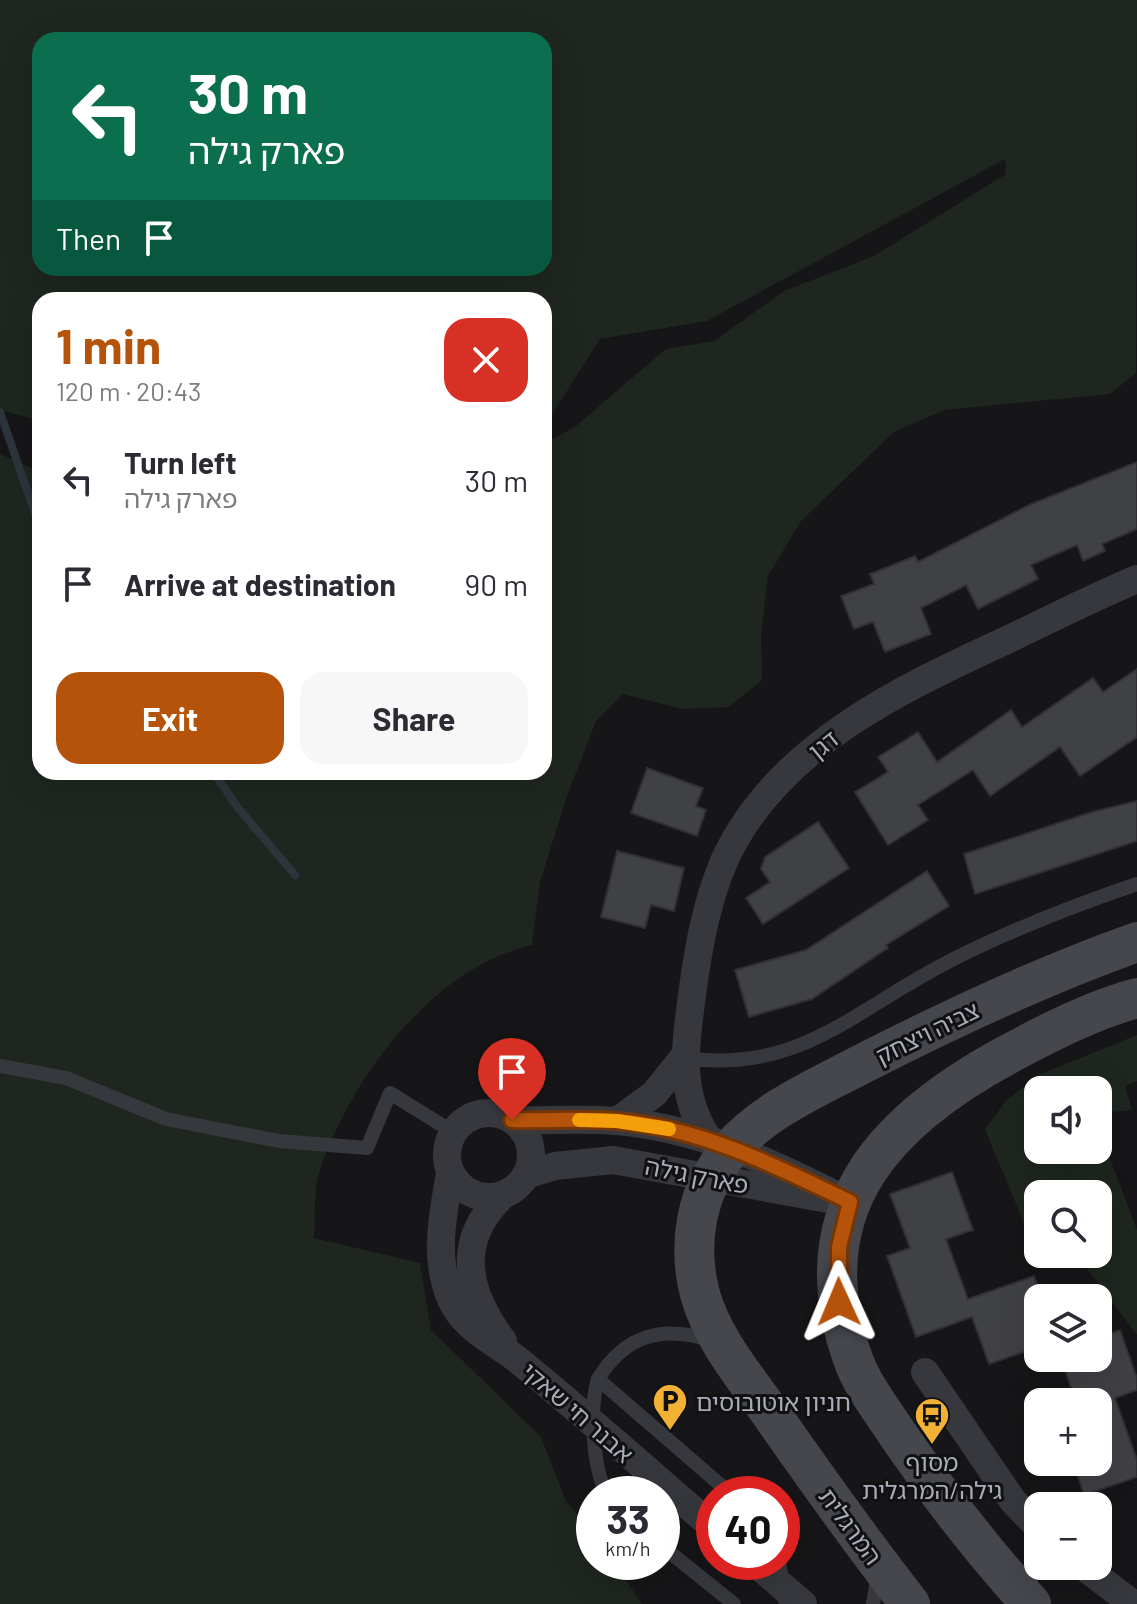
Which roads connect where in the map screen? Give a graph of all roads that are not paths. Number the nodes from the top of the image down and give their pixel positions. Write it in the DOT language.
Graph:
graph roads {
  1 [pos="1137,579"];
  2 [pos="1137,884"];
  3 [pos="1137,942"];
  4 [pos="1137,998"];
  5 [pos="683,1058"];
  6 [pos="0,1066"];
  7 [pos="512,1120"];
  8 [pos="617,1121"];
  9 [pos="453,1132"];
  10 [pos="717,1155"];
  11 [pos="450,1173"];
  12 [pos="526,1175"];
  13 [pos="502,1196"];
  14 [pos="850,1202"];
  15 [pos="723,1346"];
  16 [pos="516,1358"];
  17 [pos="925,1372"];
  18 [pos="598,1379"];
  19 [pos="601,1476"];
  20 [pos="710,1476"];
  21 [pos="1024,1512"];
  22 [pos="696,1513"];
  23 [pos="680,1560"];
  24 [pos="775,1580"];
  25 [pos="782,1580"];
  26 [pos="1103,1580"];
  27 [pos="884,1592"];
  28 [pos="734,1604"];
  29 [pos="786,1604"];
  30 [pos="803,1604"];
  31 [pos="1031,1604"];
  32 [pos="1136,1604"];
  1 -- 5 [label="street, דגן"];
  2 -- 5 [label="lane"];
  3 -- 10 [label="street, צביה ויצחק"];
  4 -- 14 [label="street"];
  5 -- 8 [label="street"];
  5 -- 10 [label="street, דגן"];
  6 -- 9 [label="lane"];
  7 -- 8 [label="street, פארק גילה"];
  7 -- 9 [label="street"];
  7 -- 12 [label="street"];
  8 -- 10 [label="street, פארק גילה"];
  9 -- 11 [label="street"];
  10 -- 12 [label="street, פארק גילה"];
  10 -- 14 [label="street, פארק גילה"];
  10 -- 15 [label="street, המרגלית"];
  11 -- 13 [label="street"];
  11 -- 16 [label="street, אבנר חי שאקי"];
  12 -- 13 [label="street"];
  13 -- 16 [label="street, אבנר חי שאקי"];
  14 -- 31 [label="street"];
  15 -- 18 [label="lane"];
  15 -- 27 [label="street, המרגלית"];
  16 -- 22 [label="street, אבנר חי שאקי"];
  17 -- 21 [label="street"];
  18 -- 19 [label="lane, bridge"];
  18 -- 20 [label="lane"];
  23 -- 28 [label="lane"];
  24 -- 30 [label="street"];
  25 -- 29 [label="lane, bridge"];
  26 -- 32 [label="street"];
}
